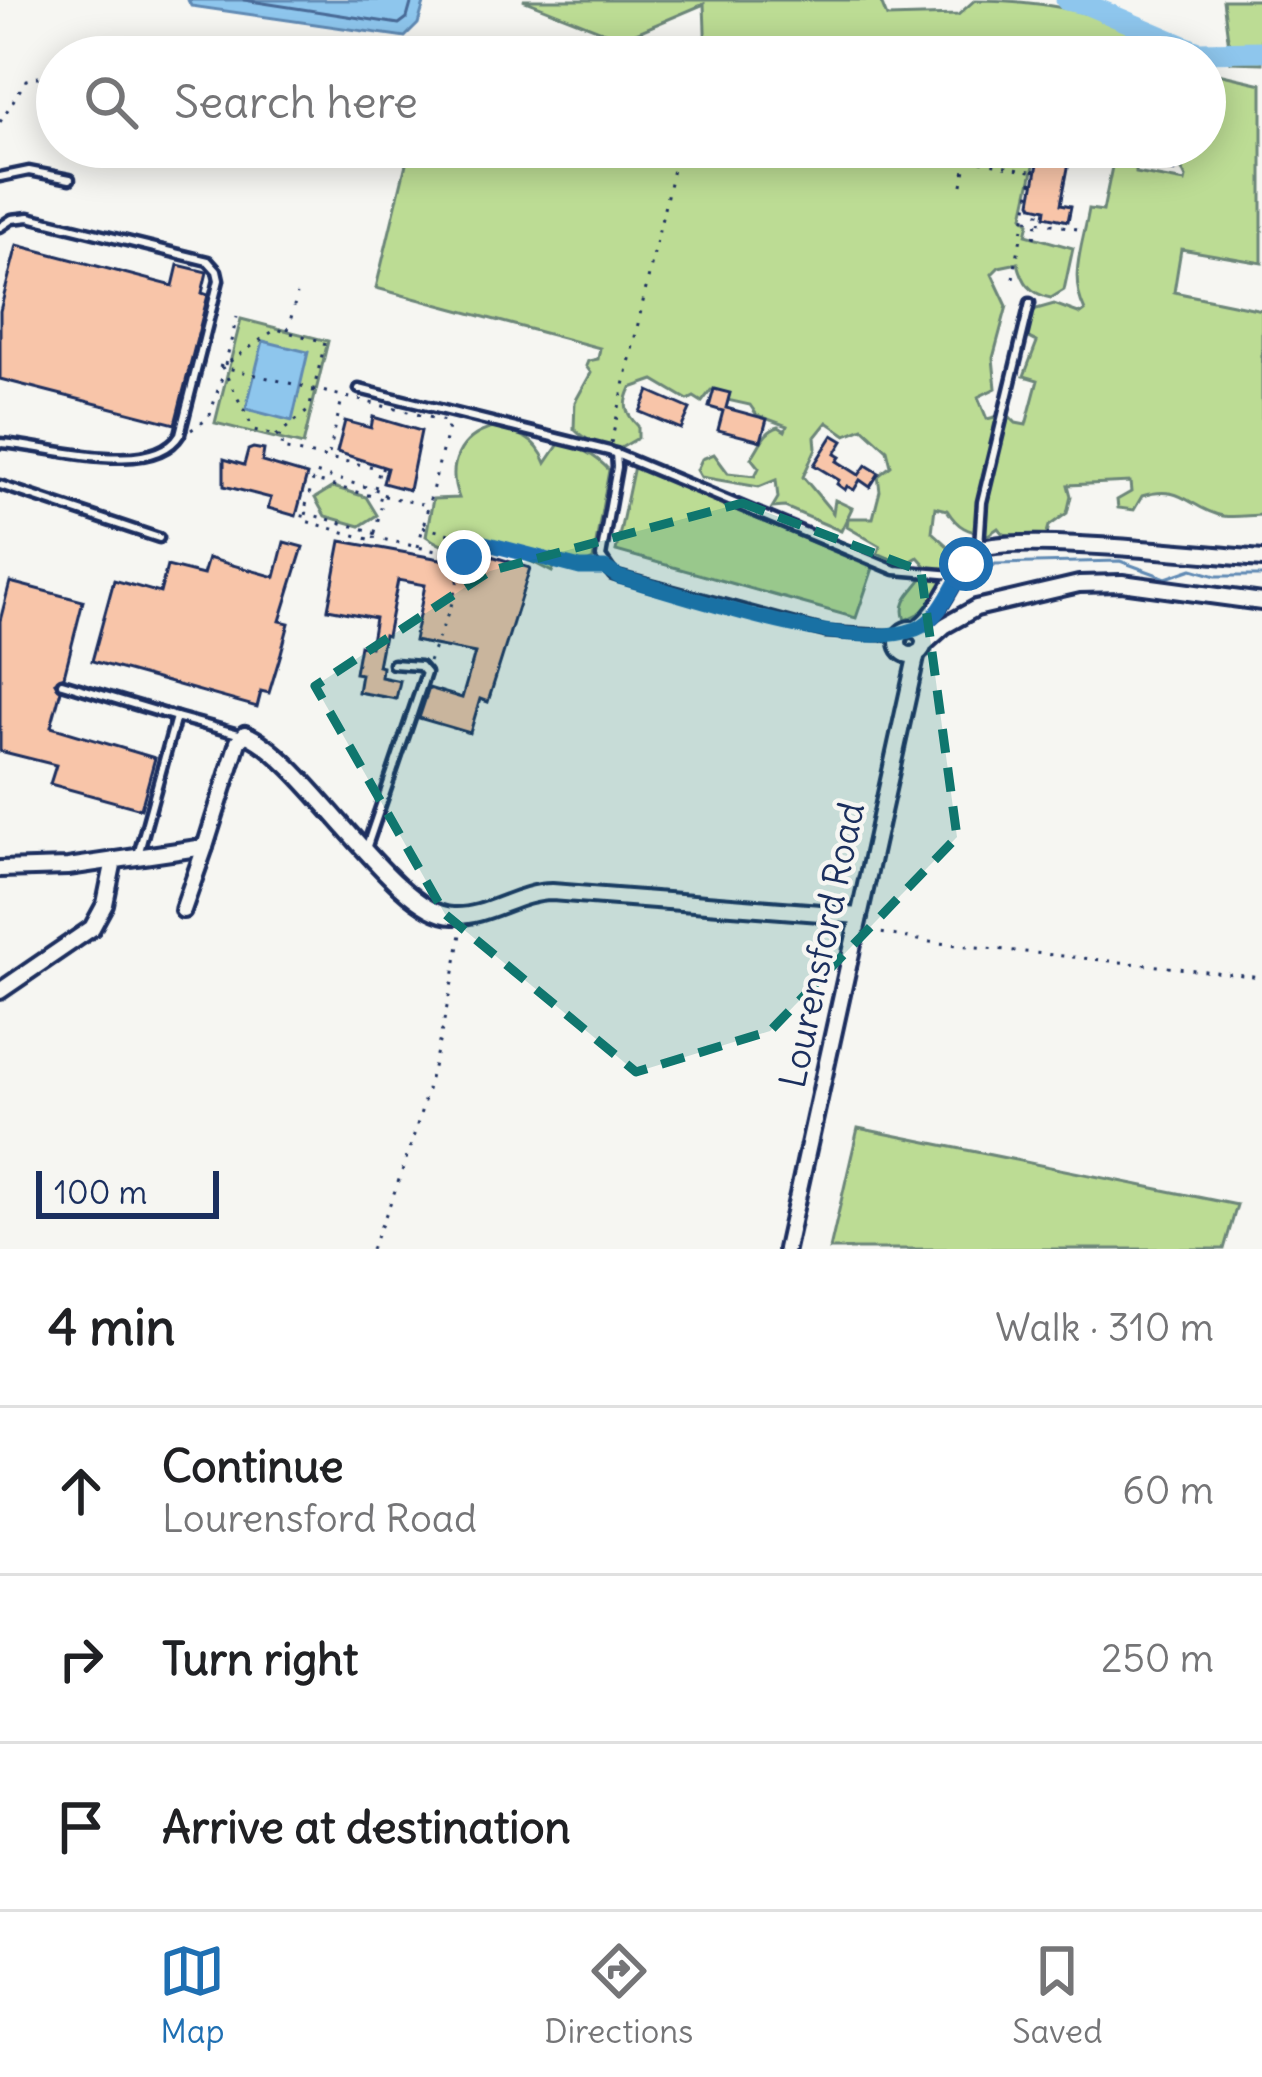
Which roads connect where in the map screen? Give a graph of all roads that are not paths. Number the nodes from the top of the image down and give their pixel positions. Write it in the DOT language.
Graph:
graph roads {
  1 [pos="0,177"];
  2 [pos="70,179"];
  3 [pos="0,226"];
  4 [pos="1030,303"];
  5 [pos="359,389"];
  6 [pos="0,443"];
  7 [pos="613,452"];
  8 [pos="0,485"];
  9 [pos="159,538"];
  10 [pos="979,550"];
  11 [pos="1262,559"];
  12 [pos="959,575"];
  13 [pos="1262,602"];
  14 [pos="907,633"];
  15 [pos="920,649"];
  16 [pos="393,664"];
  17 [pos="62,683"];
  18 [pos="176,717"];
  19 [pos="242,735"];
  20 [pos="205,847"];
  21 [pos="366,850"];
  22 [pos="138,855"];
  23 [pos="114,860"];
  24 [pos="0,869"];
  25 [pos="183,910"];
  26 [pos="858,922"];
  27 [pos="0,991"];
  28 [pos="786,1249"];
  1 -- 2 [label="lane"];
  3 -- 6 [label="lane"];
  4 -- 10 [label="lane"];
  5 -- 7 [label="lane"];
  7 -- 12 [label="lane"];
  7 -- 14 [label="lane"];
  8 -- 9 [label="lane"];
  10 -- 11 [label="street"];
  10 -- 12 [label="street"];
  12 -- 14 [label="street"];
  13 -- 15 [label="street"];
  14 -- 15 [label="street"];
  14 -- 15 [label="street"];
  15 -- 26 [label="street, Lourensford Road"];
  16 -- 21 [label="lane"];
  17 -- 18 [label="lane"];
  18 -- 19 [label="lane"];
  18 -- 22 [label="lane"];
  19 -- 20 [label="street"];
  19 -- 21 [label="street"];
  20 -- 22 [label="street"];
  20 -- 25 [label="street"];
  21 -- 26 [label="street"];
  22 -- 23 [label="street"];
  23 -- 24 [label="street"];
  23 -- 27 [label="street"];
  26 -- 28 [label="street, Lourensford Road"];
}
